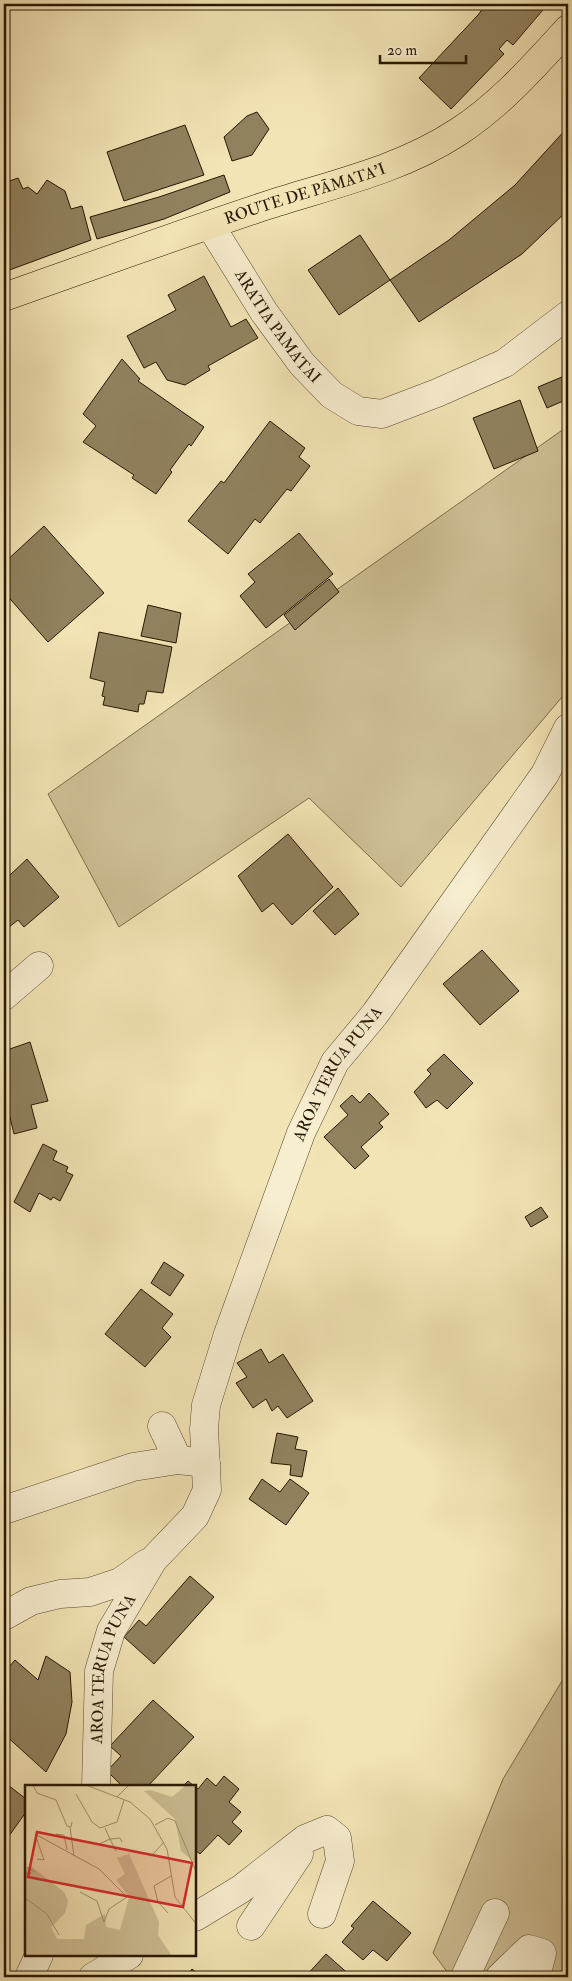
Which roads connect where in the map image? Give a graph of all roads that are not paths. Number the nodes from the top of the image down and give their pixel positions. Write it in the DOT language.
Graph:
graph roads {
  1 [pos="568,29"];
  2 [pos="210,225"];
  3 [pos="4,297"];
  4 [pos="568,315"];
  5 [pos="568,728"];
  6 [pos="39,966"];
  7 [pos="4,996"];
  8 [pos="162,1426"];
  9 [pos="178,1460"];
  10 [pos="206,1463"];
  11 [pos="4,1510"];
  12 [pos="153,1560"];
  13 [pos="4,1616"];
  14 [pos="96,1785"];
  15 [pos="305,1839"];
  16 [pos="495,1913"];
  17 [pos="322,1914"];
  18 [pos="196,1915"];
  19 [pos="251,1926"];
  20 [pos="39,1956"];
  21 [pos="127,1956"];
  22 [pos="29,1977"];
  23 [pos="93,1977"];
  24 [pos="465,1977"];
  25 [pos="500,1977"];
  26 [pos="536,1977"];
  1 -- 2 [label="main road, ROUTE DE PĀMATA'I"];
  2 -- 3 [label="main road, ROUTE DE PĀMATA'I"];
  2 -- 4 [label="street, ARATIA PAMATAI"];
  5 -- 10 [label="street, AROA TERUA PUNA"];
  6 -- 7 [label="street"];
  8 -- 9 [label="street"];
  9 -- 10 [label="street"];
  9 -- 11 [label="street"];
  10 -- 12 [label="street, AROA TERUA PUNA"];
  12 -- 13 [label="street, AROA TERUA PUNA"];
  12 -- 14 [label="street, AROA TERUA PUNA"];
  15 -- 17 [label="street"];
  15 -- 18 [label="street"];
  15 -- 19 [label="street"];
  16 -- 24 [label="street"];
  20 -- 22 [label="street"];
  21 -- 23 [label="street"];
  25 -- 26 [label="street"];
}
